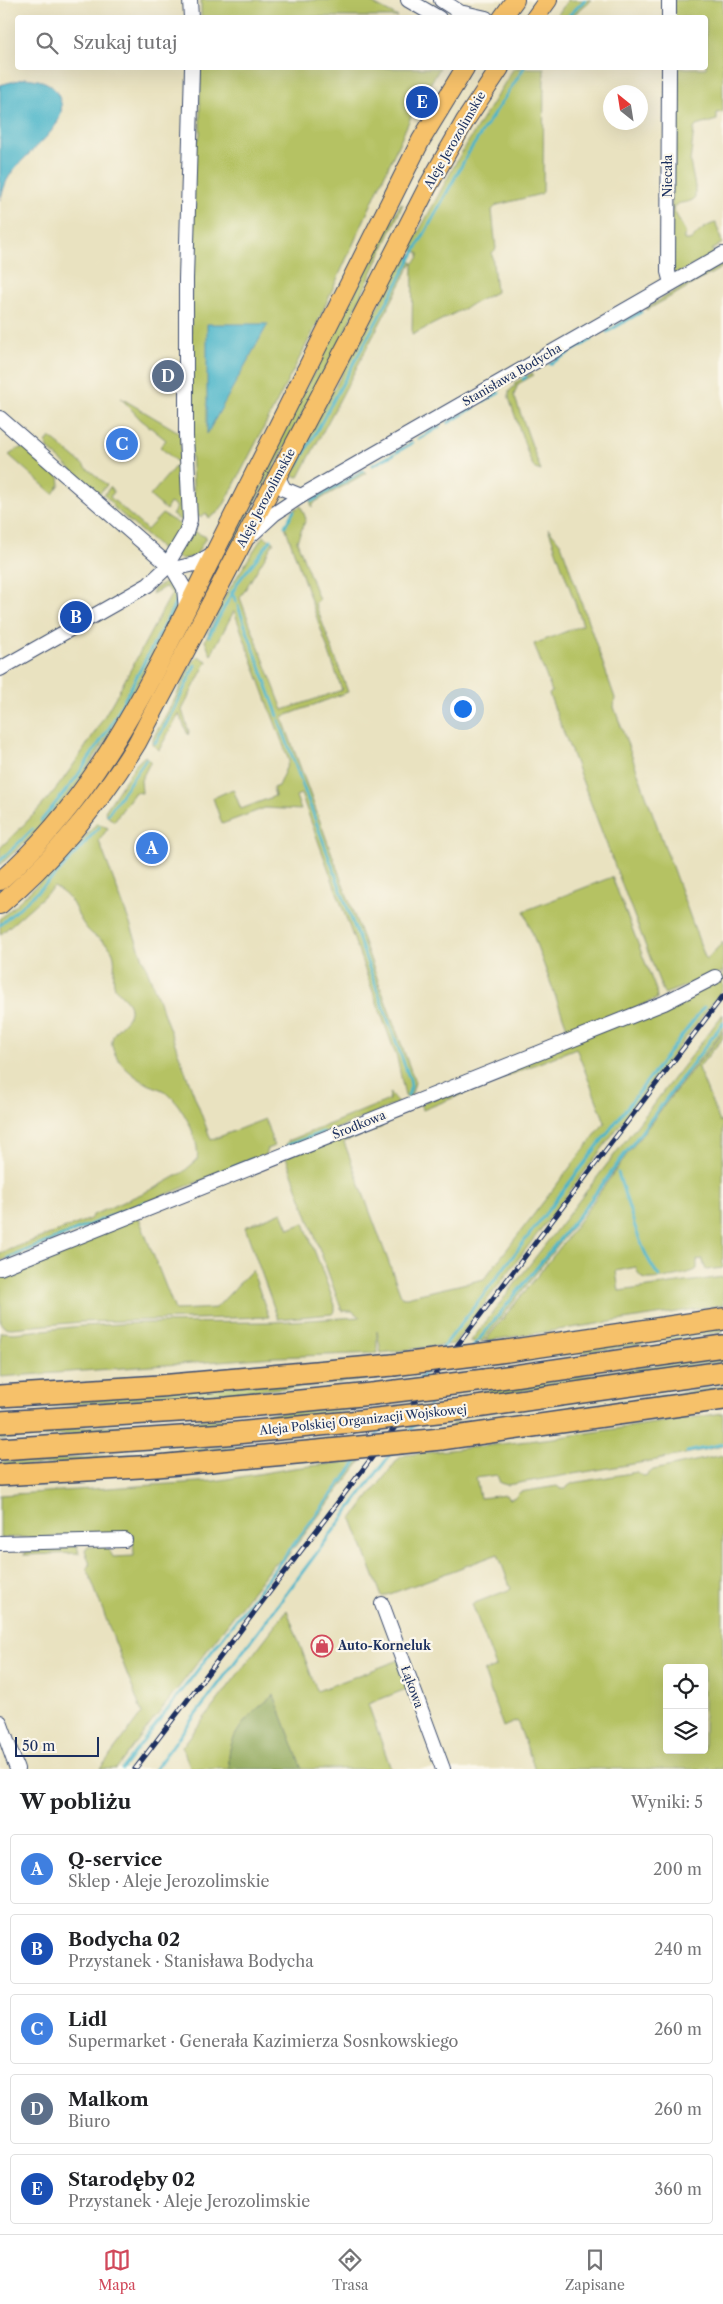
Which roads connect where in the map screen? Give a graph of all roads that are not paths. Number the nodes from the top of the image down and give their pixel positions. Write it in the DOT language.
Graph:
graph roads {
  1 [pos="190,0"];
  2 [pos="408,0"];
  3 [pos="441,0"];
  4 [pos="548,0"];
  5 [pos="669,0"];
  6 [pos="508,10"];
  7 [pos="191,15"];
  8 [pos="433,15"];
  9 [pos="466,15"];
  10 [pos="496,15"];
  11 [pos="537,15"];
  12 [pos="669,15"];
  13 [pos="192,70"];
  14 [pos="669,70"];
  15 [pos="461,72"];
  16 [pos="489,76"];
  17 [pos="723,254"];
  18 [pos="672,283"];
  19 [pos="0,418"];
  20 [pos="277,475"];
  21 [pos="302,496"];
  22 [pos="241,545"];
  23 [pos="214,553"];
  24 [pos="170,566"];
  25 [pos="186,611"];
  26 [pos="0,669"];
  27 [pos="0,881"];
  28 [pos="0,905"];
  29 [pos="716,977"];
  30 [pos="0,1268"];
  31 [pos="723,1319"];
  32 [pos="723,1346"];
  33 [pos="723,1372"];
  34 [pos="4,1396"];
  35 [pos="723,1399"];
  36 [pos="0,1422"];
  37 [pos="0,1448"];
  38 [pos="0,1475"];
  39 [pos="125,1540"];
  40 [pos="0,1543"];
  41 [pos="382,1604"];
  42 [pos="0,1722"];
  43 [pos="17,1769"];
  44 [pos="443,1769"];
  1 -- 7 [label="street"];
  2 -- 8 [label="street"];
  3 -- 9 [label="street"];
  4 -- 11 [label="main road"];
  5 -- 12 [label="street"];
  6 -- 10 [label="street"];
  13 -- 24 [label="street"];
  14 -- 18 [label="street, Niecała"];
  15 -- 23 [label="main road, Aleje Jerozolimskie"];
  16 -- 20 [label="main road, Aleje Jerozolimskie"];
  17 -- 18 [label="street, Stanisława Bodycha"];
  18 -- 21 [label="street, Stanisława Bodycha"];
  19 -- 24 [label="street"];
  20 -- 21 [label="street"];
  20 -- 22 [label="main road, Aleje Jerozolimskie"];
  21 -- 22 [label="street, Stanisława Bodycha"];
  22 -- 28 [label="main road, Aleje Jerozolimskie"];
  23 -- 24 [label="street"];
  23 -- 25 [label="main road, Aleje Jerozolimskie"];
  24 -- 25 [label="street"];
  24 -- 26 [label="street"];
  25 -- 27 [label="main road, Aleje Jerozolimskie"];
  29 -- 30 [label="street, Środkowa"];
  31 -- 34 [label="highway, bridge"];
  32 -- 36 [label="highway, Aleja Polskiej Organizacji Wojskowej, bridge"];
  33 -- 37 [label="highway, Aleja Polskiej Organizacji Wojskowej, bridge"];
  35 -- 38 [label="highway, bridge"];
  39 -- 40 [label="street"];
  41 -- 44 [label="street, Łąkowa"];
  42 -- 43 [label="street"];
}
